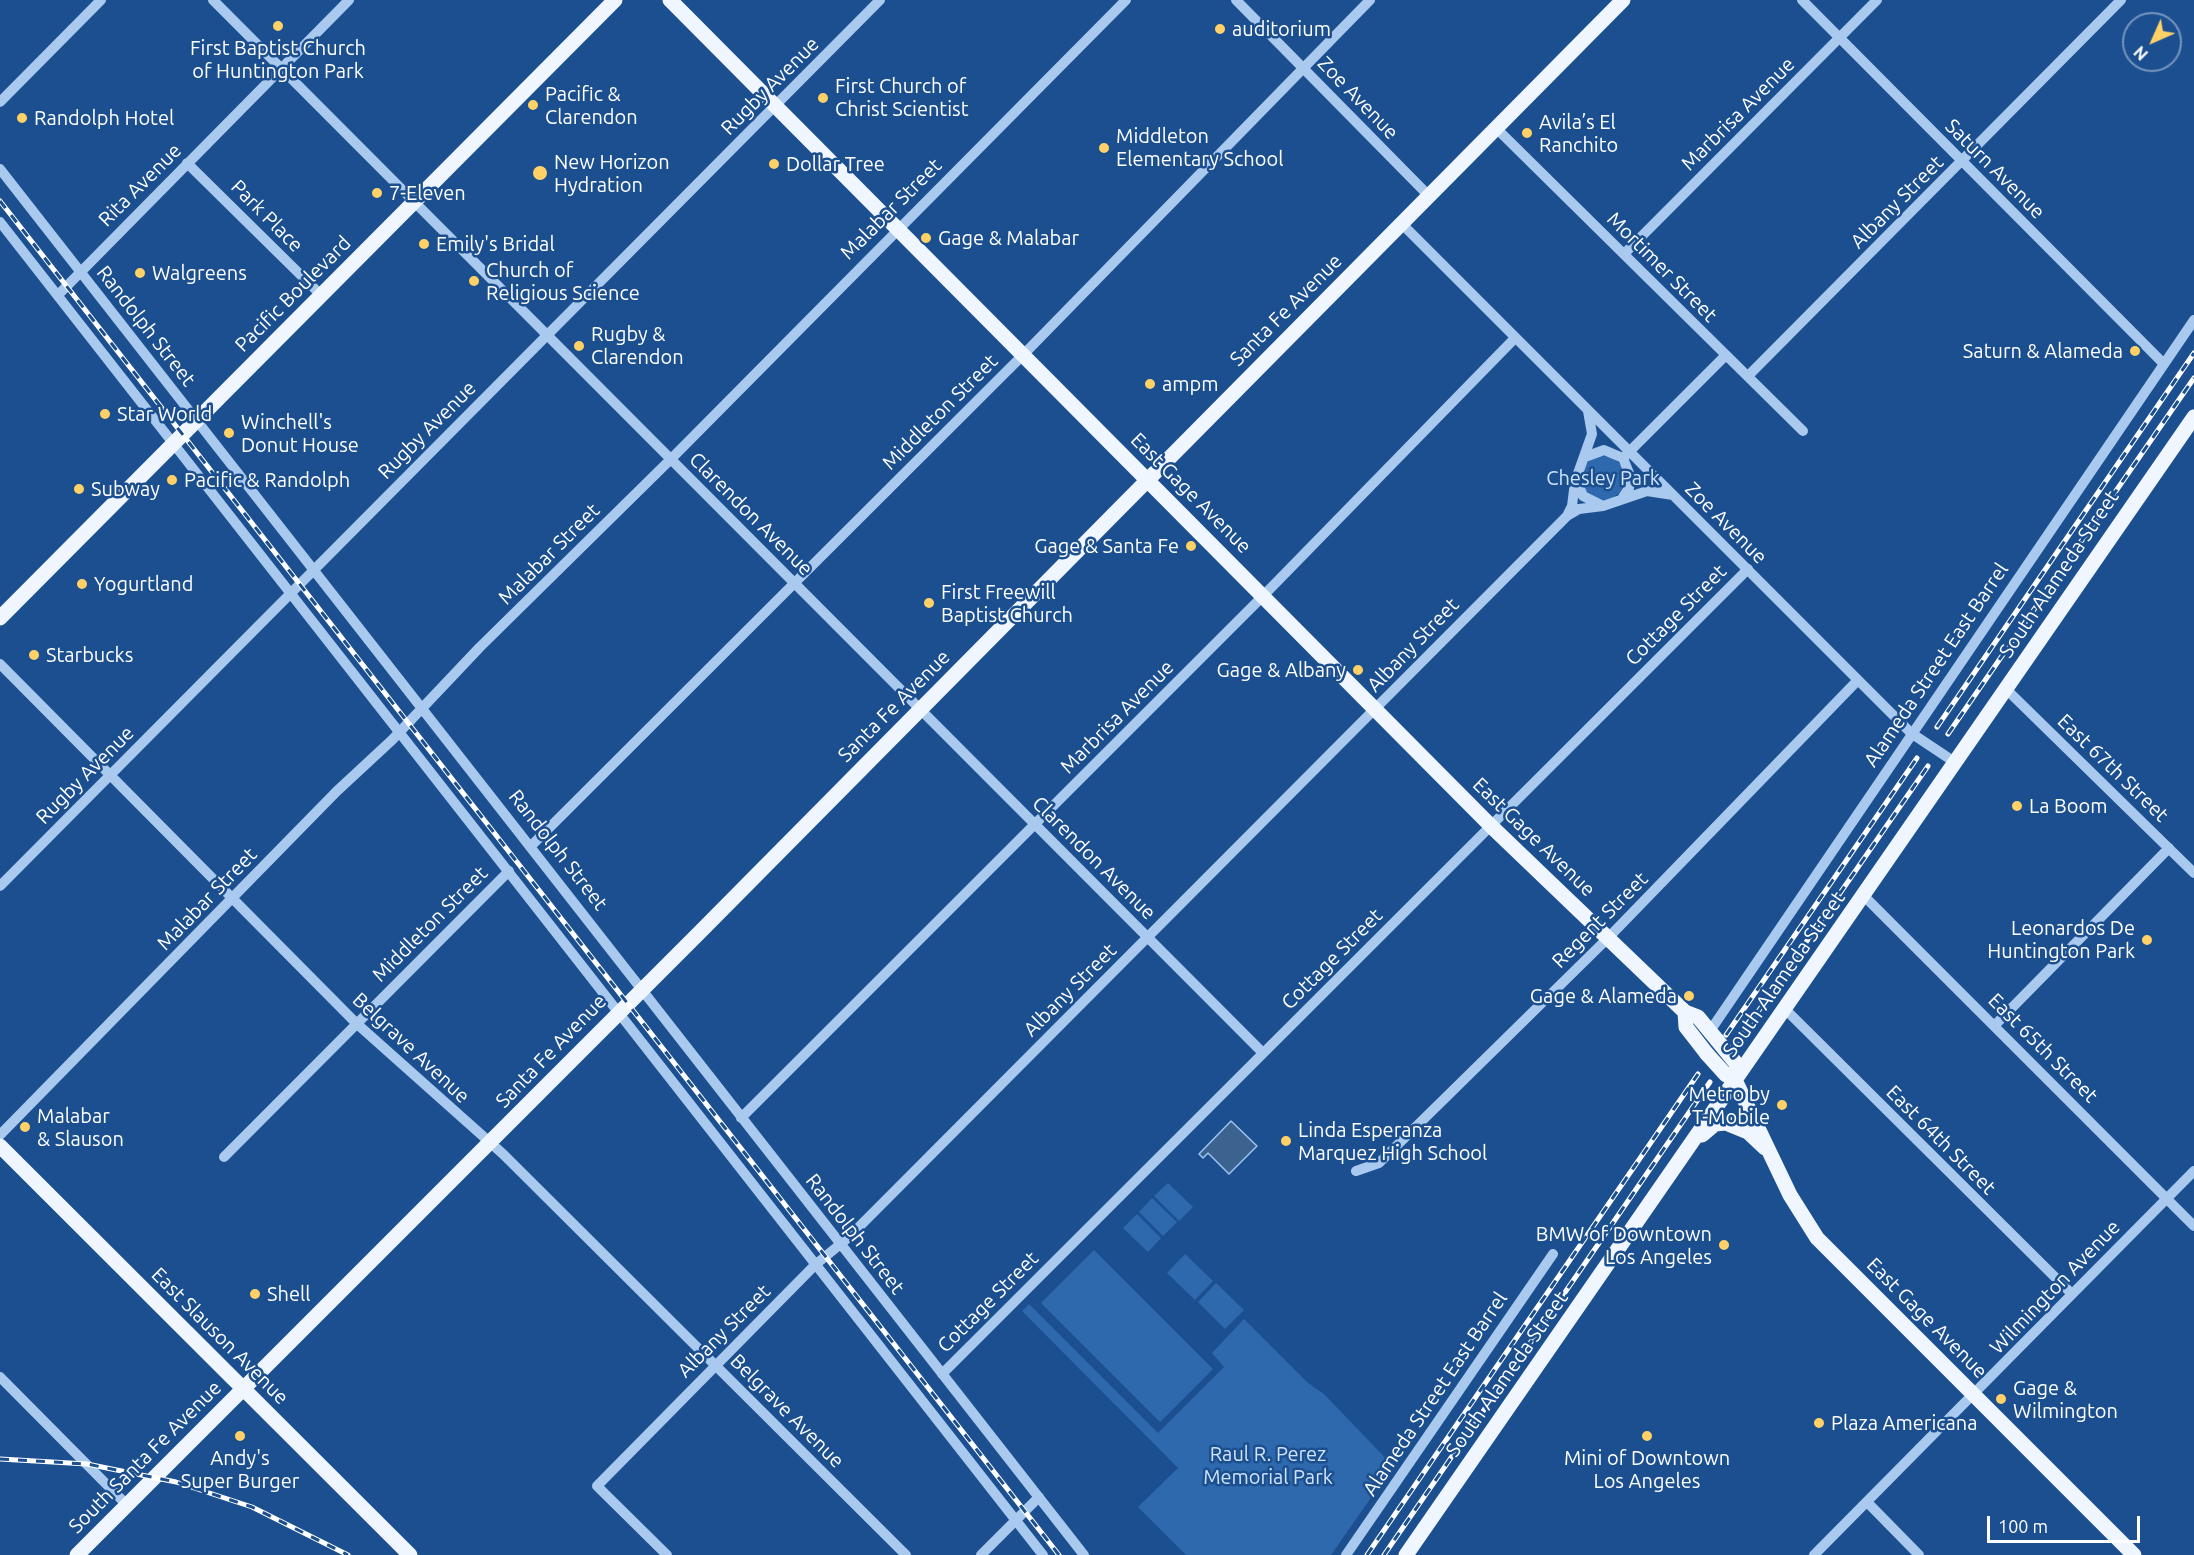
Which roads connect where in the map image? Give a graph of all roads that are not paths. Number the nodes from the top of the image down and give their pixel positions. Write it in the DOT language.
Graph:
graph roads {
  1 [pos="101,0"];
  2 [pos="213,0"];
  3 [pos="349,0"];
  4 [pos="615,0"];
  5 [pos="670,0"];
  6 [pos="880,0"];
  7 [pos="1125,0"];
  8 [pos="1236,0"];
  9 [pos="1370,0"];
  10 [pos="1623,0"];
  11 [pos="1802,0"];
  12 [pos="1877,0"];
  13 [pos="2121,0"];
  14 [pos="1840,38"];
  15 [pos="1303,67"];
  16 [pos="282,69"];
  17 [pos="0,102"];
  18 [pos="776,106"];
  19 [pos="1496,128"];
  20 [pos="1963,162"];
  21 [pos="187,163"];
  22 [pos="0,169"];
  23 [pos="1429,196"];
  24 [pos="414,201"];
  25 [pos="0,222"];
  26 [pos="1401,224"];
  27 [pos="897,228"];
  28 [pos="1624,254"];
  29 [pos="81,271"];
  30 [pos="58,295"];
  31 [pos="321,295"];
  32 [pos="2194,320"];
  33 [pos="547,336"];
  34 [pos="1515,338"];
  35 [pos="1024,354"];
  36 [pos="1726,355"];
  37 [pos="2164,364"];
  38 [pos="1748,376"];
  39 [pos="1588,410"];
  40 [pos="2194,417"];
  41 [pos="198,421"];
  42 [pos="1803,431"];
  43 [pos="175,444"];
  44 [pos="1627,455"];
  45 [pos="1585,458"];
  46 [pos="671,459"];
  47 [pos="1149,479"];
  48 [pos="1576,479"];
  49 [pos="1673,495"];
  50 [pos="1623,497"];
  51 [pos="1603,506"];
  52 [pos="1567,516"];
  53 [pos="314,568"];
  54 [pos="1748,570"];
  55 [pos="794,583"];
  56 [pos="290,593"];
  57 [pos="1264,596"];
  58 [pos="0,618"];
  59 [pos="0,664"];
  60 [pos="1858,680"];
  61 [pos="2006,689"];
  62 [pos="424,707"];
  63 [pos="1376,708"];
  64 [pos="920,709"];
  65 [pos="398,733"];
  66 [pos="1911,733"];
  67 [pos="1956,763"];
  68 [pos="110,776"];
  69 [pos="1036,825"];
  70 [pos="1491,826"];
  71 [pos="532,845"];
  72 [pos="2169,848"];
  73 [pos="509,871"];
  74 [pos="2194,873"];
  75 [pos="0,886"];
  76 [pos="1864,896"];
  77 [pos="233,900"];
  78 [pos="1148,937"];
  79 [pos="1608,938"];
  80 [pos="643,988"];
  81 [pos="1786,1010"];
  82 [pos="618,1012"];
  83 [pos="1685,1012"];
  84 [pos="356,1023"];
  85 [pos="1995,1025"];
  86 [pos="1713,1036"];
  87 [pos="1263,1053"];
  88 [pos="1732,1072"];
  89 [pos="741,1118"];
  90 [pos="0,1135"];
  91 [pos="490,1143"];
  92 [pos="1691,1145"];
  93 [pos="0,1146"];
  94 [pos="224,1157"];
  95 [pos="1774,1159"];
  96 [pos="1356,1171"];
  97 [pos="2194,1171"];
  98 [pos="2167,1198"];
  99 [pos="2194,1226"];
  100 [pos="841,1245"];
  101 [pos="1553,1254"];
  102 [pos="815,1265"];
  103 [pos="2072,1294"];
  104 [pos="715,1365"];
  105 [pos="942,1374"];
  106 [pos="0,1377"];
  107 [pos="243,1389"];
  108 [pos="1974,1395"];
  109 [pos="1039,1497"];
  110 [pos="1867,1502"];
  111 [pos="127,1505"];
  112 [pos="1016,1520"];
  113 [pos="78,1555"];
  114 [pos="410,1555"];
  115 [pos="667,1555"];
  116 [pos="906,1555"];
  117 [pos="981,1555"];
  118 [pos="1043,1555"];
  119 [pos="1084,1555"];
  120 [pos="1346,1555"];
  121 [pos="1406,1555"];
  122 [pos="1814,1555"];
  123 [pos="1918,1555"];
  124 [pos="2134,1555"];
  1 -- 17 [label="street"];
  2 -- 16 [label="street, Clarendon Avenue"];
  3 -- 16 [label="street, Rita Avenue"];
  4 -- 24 [label="main road, Pacific Boulevard"];
  5 -- 18 [label="main road, East Gage Avenue"];
  6 -- 18 [label="street, Rugby Avenue"];
  7 -- 27 [label="street, Malabar Street"];
  8 -- 15 [label="street, Zoe Avenue"];
  9 -- 15 [label="street, Middleton Street"];
  10 -- 19 [label="main road, Santa Fe Avenue"];
  11 -- 14 [label="street, Saturn Avenue"];
  12 -- 14 [label="street, Marbrisa Avenue"];
  13 -- 20 [label="street, Albany Street"];
  14 -- 20 [label="street, Saturn Avenue"];
  14 -- 28 [label="street, Marbrisa Avenue"];
  15 -- 23 [label="street, Zoe Avenue"];
  15 -- 35 [label="street, Middleton Street"];
  16 -- 21 [label="street, Rita Avenue"];
  16 -- 24 [label="street, Clarendon Avenue"];
  18 -- 27 [label="main road, East Gage Avenue"];
  18 -- 33 [label="street, Rugby Avenue"];
  19 -- 23 [label="main road, Santa Fe Avenue"];
  19 -- 28 [label="street, Mortimer Street"];
  20 -- 37 [label="street, Saturn Avenue"];
  20 -- 38 [label="street, Albany Street"];
  21 -- 29 [label="street, Rita Avenue"];
  21 -- 31 [label="street, Park Place"];
  22 -- 29 [label="street, Randolph Street"];
  23 -- 26 [label="main road, Santa Fe Avenue"];
  24 -- 31 [label="main road, Pacific Boulevard"];
  24 -- 33 [label="street, Clarendon Avenue"];
  25 -- 30 [label="street"];
  26 -- 34 [label="street, Zoe Avenue"];
  26 -- 47 [label="main road, Santa Fe Avenue"];
  27 -- 35 [label="main road, East Gage Avenue"];
  27 -- 46 [label="street, Malabar Street"];
  28 -- 36 [label="street, Mortimer Street"];
  29 -- 30 [label="street, Rita Avenue"];
  29 -- 41 [label="street, Randolph Street"];
  30 -- 43 [label="street"];
  31 -- 41 [label="main road, Pacific Boulevard"];
  32 -- 37 [label="street, Alameda Street East Barrel"];
  33 -- 46 [label="street, Clarendon Avenue"];
  33 -- 53 [label="street, Rugby Avenue"];
  34 -- 39 [label="street, Zoe Avenue"];
  34 -- 57 [label="street, Marbrisa Avenue"];
  35 -- 47 [label="main road, East Gage Avenue"];
  35 -- 55 [label="street, Middleton Street"];
  36 -- 38 [label="street, Mortimer Street"];
  36 -- 44 [label="street"];
  37 -- 66 [label="street, Alameda Street East Barrel"];
  38 -- 42 [label="street, Mortimer Street"];
  39 -- 44 [label="street, Zoe Avenue"];
  39 -- 45 [label="street, Albany Street"];
  40 -- 61 [label="main road, South Alameda Street"];
  41 -- 43 [label="main road, Pacific Boulevard"];
  41 -- 53 [label="street, Randolph Street"];
  43 -- 56 [label="street"];
  43 -- 58 [label="main road, Pacific Boulevard"];
  44 -- 45 [label="street"];
  44 -- 49 [label="street, Zoe Avenue"];
  44 -- 50 [label="street"];
  45 -- 48 [label="street, Albany Street"];
  46 -- 55 [label="street, Clarendon Avenue"];
  46 -- 62 [label="street, Malabar Street"];
  47 -- 57 [label="main road, East Gage Avenue"];
  47 -- 64 [label="main road, Santa Fe Avenue"];
  48 -- 51 [label="street"];
  48 -- 52 [label="street, Albany Street"];
  49 -- 50 [label="street, Albany Street"];
  49 -- 54 [label="street, Zoe Avenue"];
  50 -- 51 [label="street, Albany Street"];
  51 -- 52 [label="street, Albany Street"];
  52 -- 63 [label="street, Albany Street"];
  53 -- 56 [label="street, Rugby Avenue"];
  53 -- 62 [label="street, Randolph Street"];
  54 -- 60 [label="street, Zoe Avenue"];
  54 -- 70 [label="street, Cottage Street"];
  55 -- 64 [label="street, Clarendon Avenue"];
  55 -- 71 [label="street, Middleton Street"];
  56 -- 65 [label="street"];
  56 -- 68 [label="street, Rugby Avenue"];
  57 -- 63 [label="main road, East Gage Avenue"];
  57 -- 69 [label="street, Marbrisa Avenue"];
  59 -- 68 [label="street, Belgrave Avenue"];
  60 -- 66 [label="street, Zoe Avenue"];
  60 -- 79 [label="street, Regent Street"];
  61 -- 67 [label="main road, South Alameda Street"];
  61 -- 72 [label="street, East 67th Street"];
  62 -- 65 [label="street, Malabar Street"];
  62 -- 71 [label="street, Randolph Street"];
  63 -- 70 [label="main road, East Gage Avenue"];
  63 -- 78 [label="street, Albany Street"];
  64 -- 69 [label="street, Clarendon Avenue"];
  64 -- 80 [label="main road, Santa Fe Avenue"];
  65 -- 73 [label="street"];
  65 -- 77 [label="street, Malabar Street"];
  66 -- 67 [label="street, Zoe Avenue"];
  66 -- 86 [label="street, Alameda Street East Barrel"];
  67 -- 76 [label="main road, South Alameda Street"];
  68 -- 75 [label="street, Rugby Avenue"];
  68 -- 77 [label="street, Belgrave Avenue"];
  69 -- 78 [label="street, Clarendon Avenue"];
  69 -- 89 [label="street, Marbrisa Avenue"];
  70 -- 79 [label="main road, East Gage Avenue"];
  70 -- 87 [label="street, Cottage Street"];
  71 -- 80 [label="street, Randolph Street"];
  72 -- 74 [label="street, East 67th Street"];
  72 -- 85 [label="street"];
  73 -- 82 [label="street"];
  73 -- 84 [label="street, Middleton Street"];
  76 -- 81 [label="main road, South Alameda Street"];
  76 -- 85 [label="street, East 65th Street"];
  77 -- 84 [label="street, Belgrave Avenue"];
  77 -- 90 [label="street, Malabar Street"];
  78 -- 87 [label="street, Clarendon Avenue"];
  78 -- 100 [label="street, Albany Street"];
  79 -- 83 [label="main road, East Gage Avenue"];
  79 -- 96 [label="street, Regent Street"];
  80 -- 82 [label="main road, Santa Fe Avenue"];
  80 -- 89 [label="street, Randolph Street"];
  81 -- 88 [label="main road, South Alameda Street"];
  81 -- 103 [label="street, East 64th Street"];
  82 -- 91 [label="main road, Santa Fe Avenue"];
  82 -- 102 [label="street"];
  83 -- 86 [label="main road, East Gage Avenue"];
  83 -- 88 [label="main road, East Gage Avenue, bridge"];
  84 -- 91 [label="street, Belgrave Avenue"];
  84 -- 94 [label="street, Middleton Street"];
  85 -- 98 [label="street, East 65th Street"];
  86 -- 88 [label="main road, East Gage Avenue, bridge"];
  87 -- 105 [label="street, Cottage Street"];
  88 -- 92 [label="main road, South Alameda Street"];
  88 -- 95 [label="main road, East Gage Avenue"];
  89 -- 100 [label="street, Randolph Street"];
  91 -- 104 [label="street, Belgrave Avenue"];
  91 -- 107 [label="main road, Santa Fe Avenue"];
  92 -- 95 [label="main road"];
  92 -- 121 [label="main road, South Alameda Street"];
  93 -- 107 [label="main road, East Slauson Avenue"];
  95 -- 108 [label="main road, East Gage Avenue"];
  97 -- 98 [label="street, Wilmington Avenue"];
  98 -- 99 [label="street, East 65th Street"];
  98 -- 103 [label="street, Wilmington Avenue"];
  100 -- 102 [label="street, Albany Street"];
  100 -- 105 [label="street, Randolph Street"];
  101 -- 120 [label="street, Alameda Street East Barrel"];
  102 -- 104 [label="street, Albany Street"];
  102 -- 112 [label="street"];
  103 -- 108 [label="street, Wilmington Avenue"];
  104 -- 115 [label="street, Albany Street"];
  104 -- 116 [label="street, Belgrave Avenue"];
  105 -- 109 [label="street, Randolph Street"];
  106 -- 111 [label="street"];
  107 -- 111 [label="main road, South Santa Fe Avenue"];
  107 -- 114 [label="main road, East Slauson Avenue"];
  108 -- 110 [label="street, Wilmington Avenue"];
  108 -- 124 [label="main road, East Gage Avenue"];
  109 -- 112 [label="street"];
  109 -- 119 [label="street, Randolph Street"];
  110 -- 122 [label="street, Wilmington Avenue"];
  110 -- 123 [label="street"];
  111 -- 113 [label="main road, South Santa Fe Avenue"];
  112 -- 117 [label="street"];
  112 -- 118 [label="street"];
}
